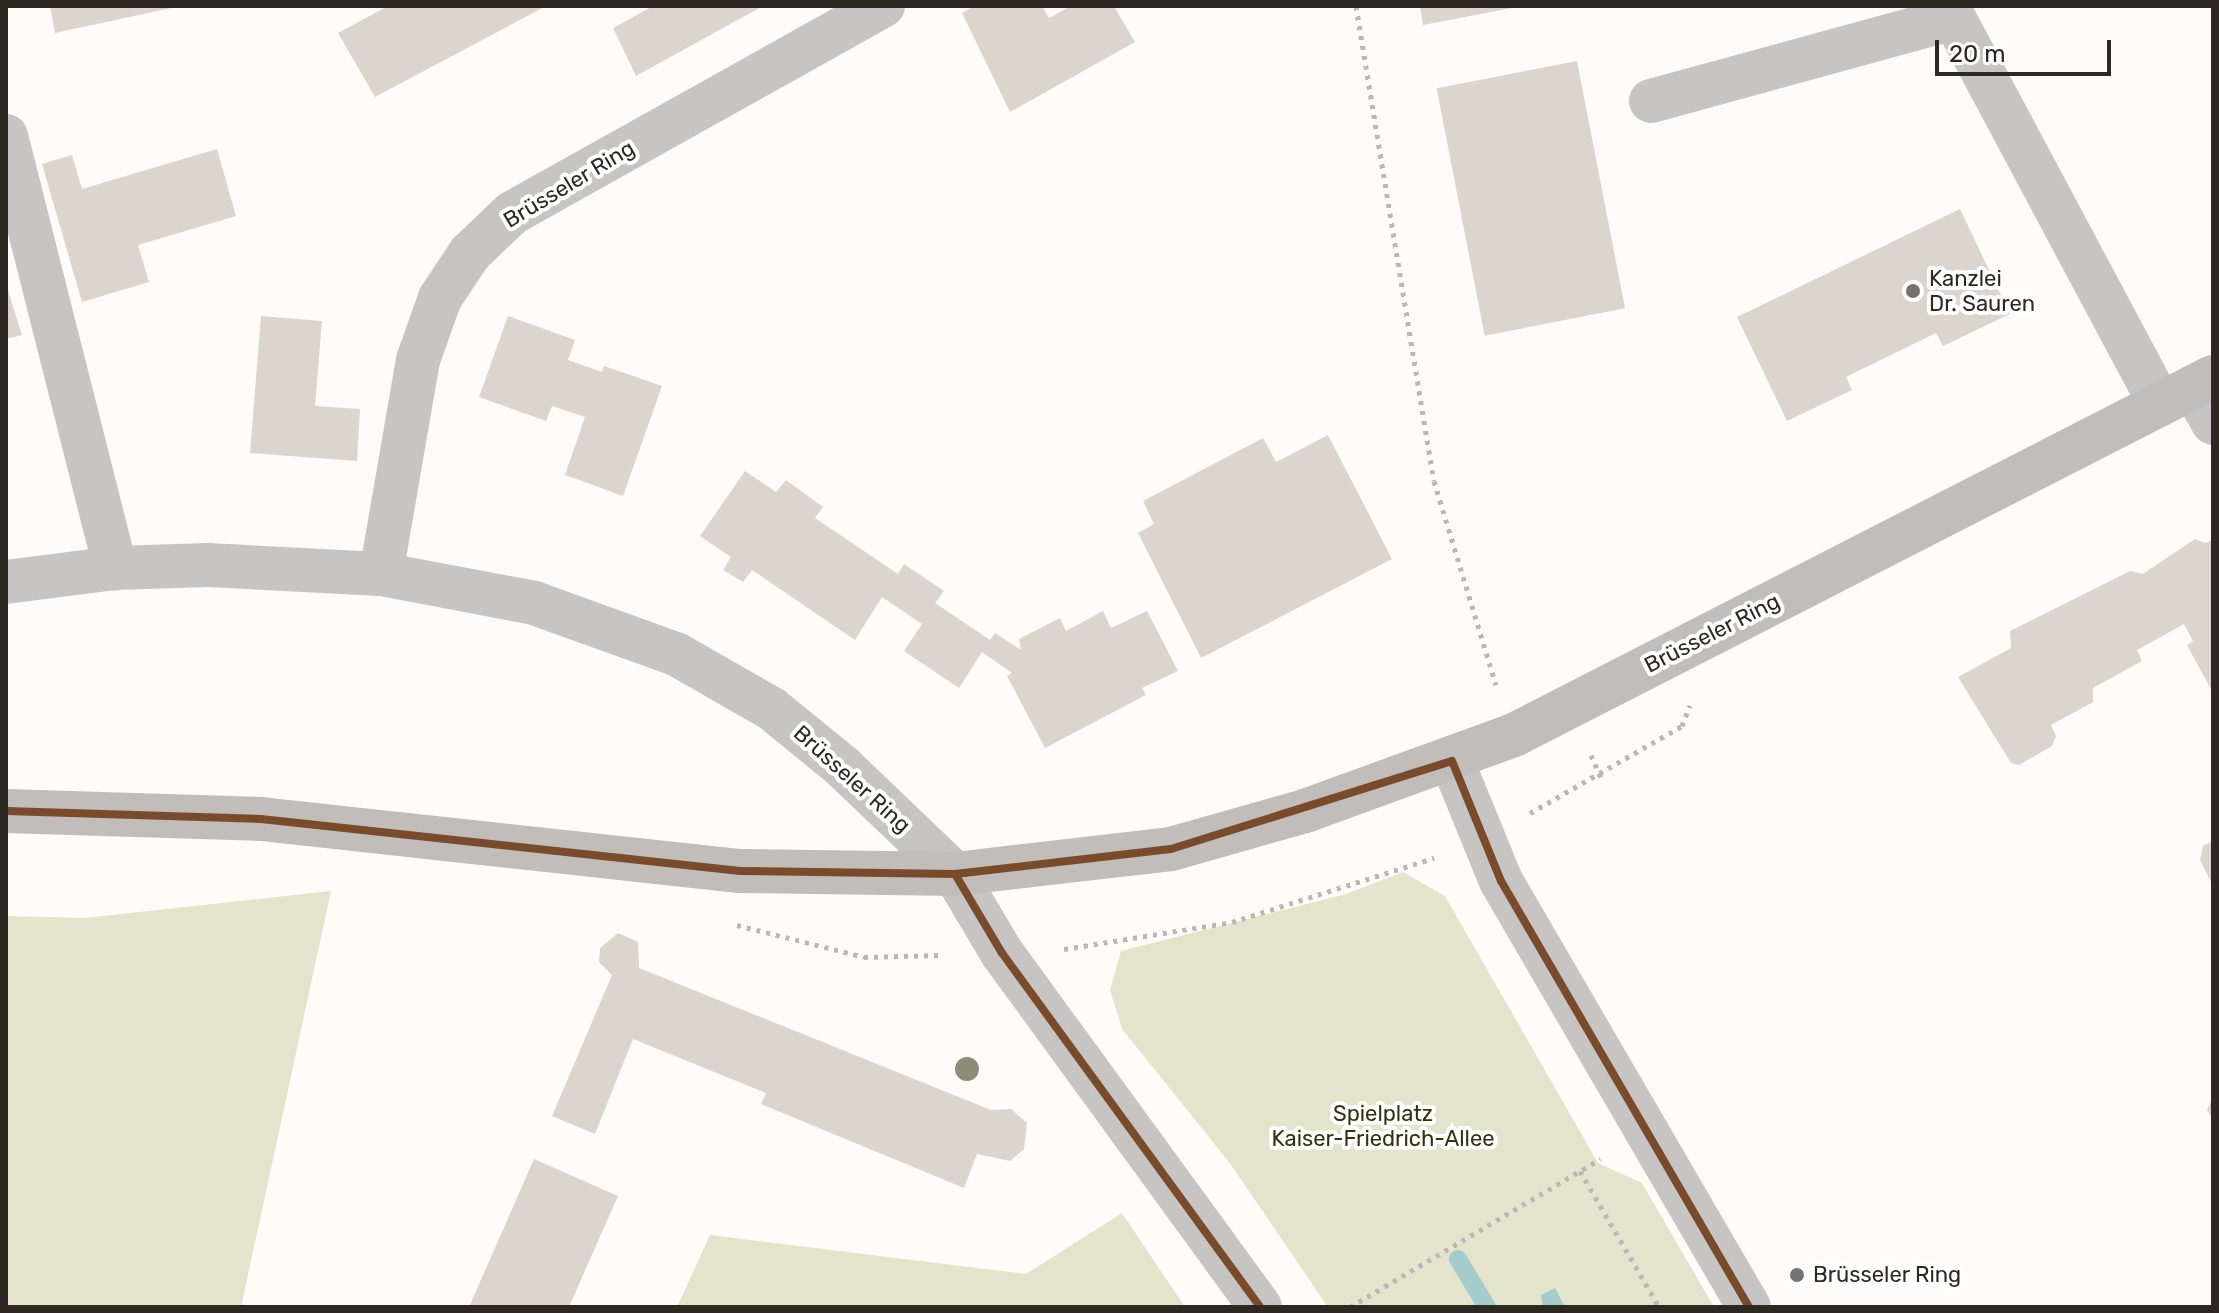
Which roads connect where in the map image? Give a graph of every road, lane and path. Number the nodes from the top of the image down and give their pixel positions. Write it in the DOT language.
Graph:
graph roads {
  1 [pos="883,6"];
  2 [pos="1356,6"];
  3 [pos="1651,101"];
  4 [pos="6,136"];
  5 [pos="2195,398"];
  6 [pos="115,568"];
  7 [pos="381,574"];
  8 [pos="6,582"];
  9 [pos="1491,672"];
  10 [pos="1452,761"];
  11 [pos="1601,777"];
  12 [pos="6,811"];
  13 [pos="1484,837"];
  14 [pos="955,874"];
  15 [pos="1260,1307"];
  16 [pos="1350,1307"];
  17 [pos="1659,1307"];
  18 [pos="1749,1307"];
  1 -- 7 [label="street, Brüsseler Ring"];
  2 -- 9 [label="path"];
  3 -- 5 [label="street"];
  4 -- 6 [label="street"];
  5 -- 10 [label="main road, Brüsseler Ring"];
  6 -- 7 [label="street, Brüsseler Ring"];
  6 -- 8 [label="street, Brüsseler Ring"];
  7 -- 14 [label="street, Brüsseler Ring"];
  10 -- 13 [label="street"];
  10 -- 14 [label="main road, Brüsseler Ring"];
  11 -- 13 [label="path"];
  12 -- 14 [label="main road, Brüsseler Ring"];
  13 -- 18 [label="street"];
  14 -- 15 [label="street"];
  16 -- 17 [label="path"];
}
